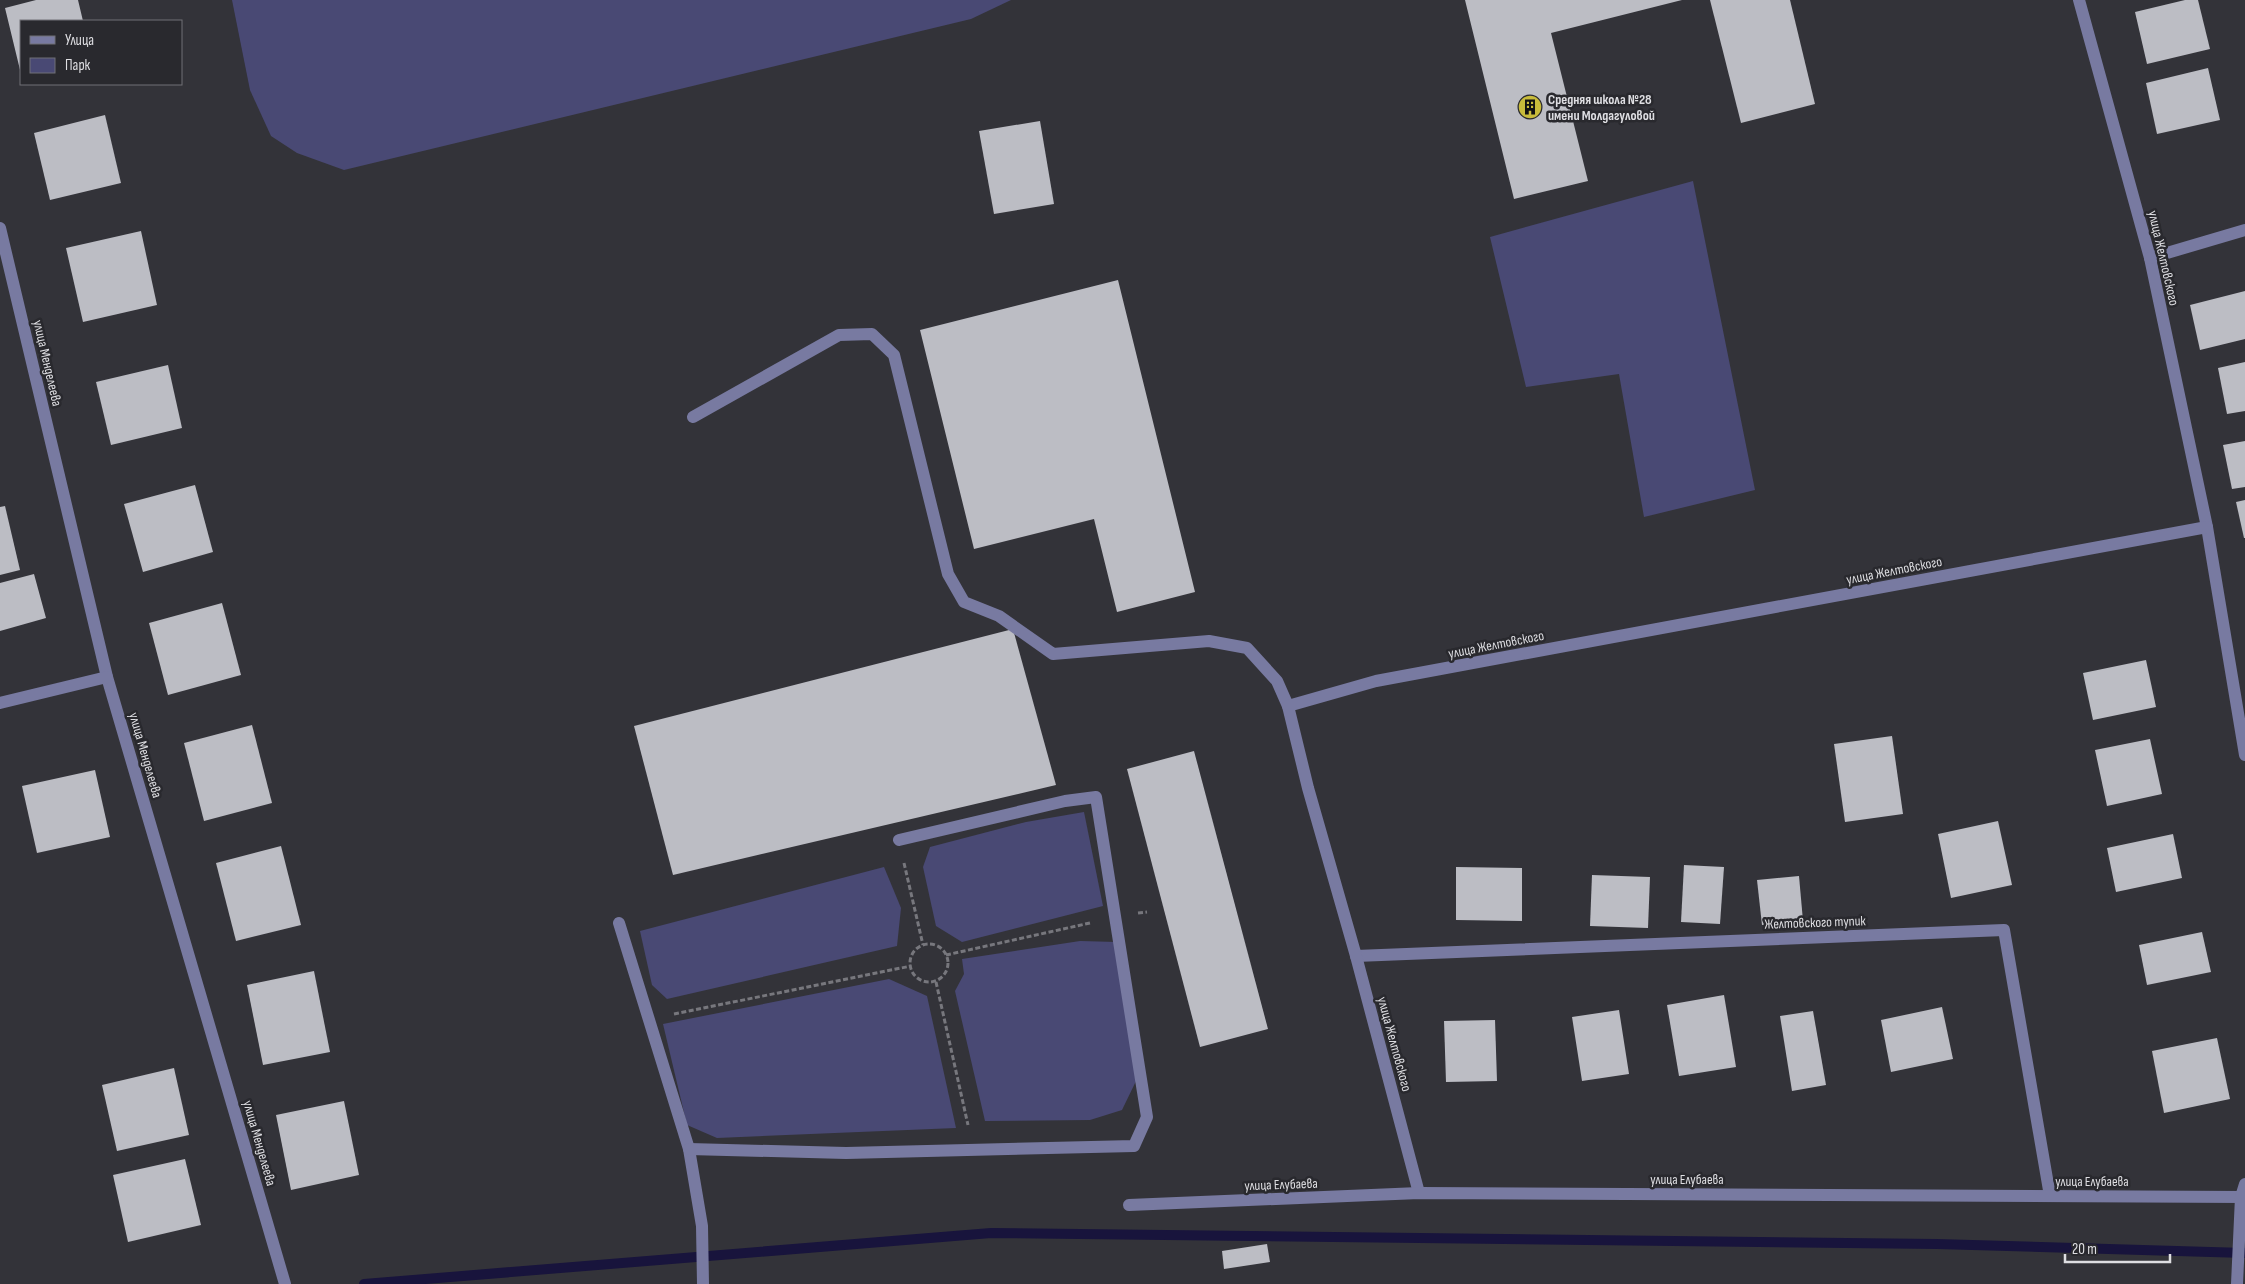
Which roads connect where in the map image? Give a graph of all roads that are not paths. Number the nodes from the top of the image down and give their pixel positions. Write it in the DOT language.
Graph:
graph roads {
  1 [pos="2080,0"];
  2 [pos="0,228"];
  3 [pos="2245,230"];
  4 [pos="2150,258"];
  5 [pos="693,417"];
  6 [pos="2207,527"];
  7 [pos="108,677"];
  8 [pos="0,703"];
  9 [pos="1288,706"];
  10 [pos="2245,755"];
  11 [pos="899,840"];
  12 [pos="619,923"];
  13 [pos="1356,956"];
  14 [pos="689,1149"];
  15 [pos="2245,1184"];
  16 [pos="1419,1193"];
  17 [pos="2050,1196"];
  18 [pos="2243,1197"];
  19 [pos="1129,1205"];
  20 [pos="285,1284"];
  21 [pos="703,1284"];
  22 [pos="2237,1284"];
  1 -- 4 [label="street, улица Желтовского"];
  2 -- 7 [label="street, улица Менделеева"];
  3 -- 4 [label="street"];
  4 -- 6 [label="street, улица Желтовского"];
  5 -- 9 [label="street"];
  6 -- 9 [label="street, улица Желтовского"];
  6 -- 10 [label="street, улица Желтовского"];
  7 -- 8 [label="street"];
  7 -- 20 [label="street, улица Менделеева"];
  9 -- 13 [label="street, улица Желтовского"];
  11 -- 14 [label="street"];
  12 -- 14 [label="street"];
  13 -- 16 [label="street, улица Желтовского"];
  13 -- 17 [label="street, Желтовского тупик"];
  14 -- 21 [label="street"];
  15 -- 18 [label="street"];
  16 -- 17 [label="street, улица Елубаева"];
  16 -- 19 [label="street, улица Елубаева"];
  17 -- 18 [label="street, улица Елубаева"];
  18 -- 22 [label="street"];
}
